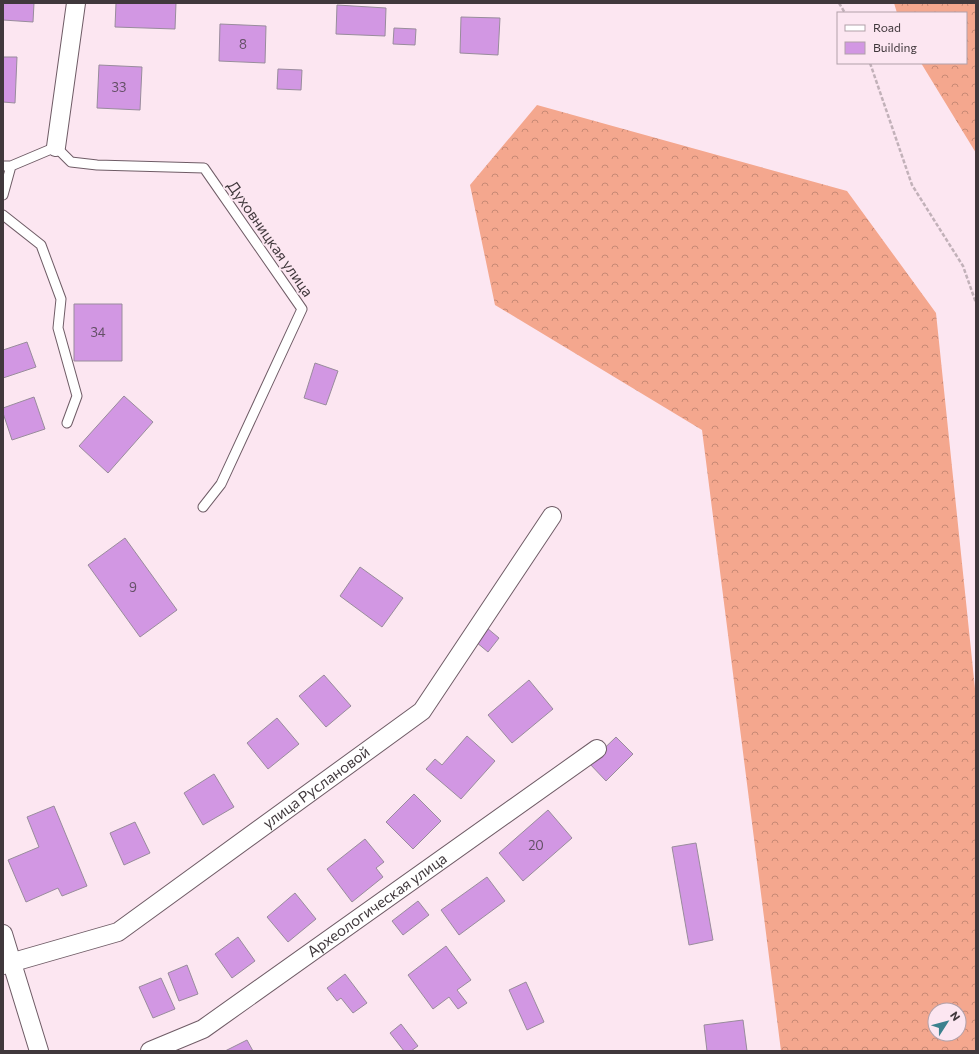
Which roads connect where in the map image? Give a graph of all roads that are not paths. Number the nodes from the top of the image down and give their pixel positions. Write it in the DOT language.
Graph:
graph roads {
  1 [pos="76,3"];
  2 [pos="56,147"];
  3 [pos="7,166"];
  4 [pos="3,195"];
  5 [pos="3,215"];
  6 [pos="67,423"];
  7 [pos="204,507"];
  8 [pos="552,516"];
  9 [pos="597,749"];
  10 [pos="3,934"];
  11 [pos="7,964"];
  12 [pos="39,1051"];
  13 [pos="150,1051"];
  1 -- 2 [label="street"];
  2 -- 3 [label="lane"];
  2 -- 7 [label="lane, Духовницкая улица"];
  3 -- 4 [label="lane"];
  5 -- 6 [label="lane"];
  8 -- 11 [label="street, улица Руслановой"];
  9 -- 13 [label="street, Археологическая улица"];
  10 -- 11 [label="street"];
  11 -- 12 [label="street"];
}
